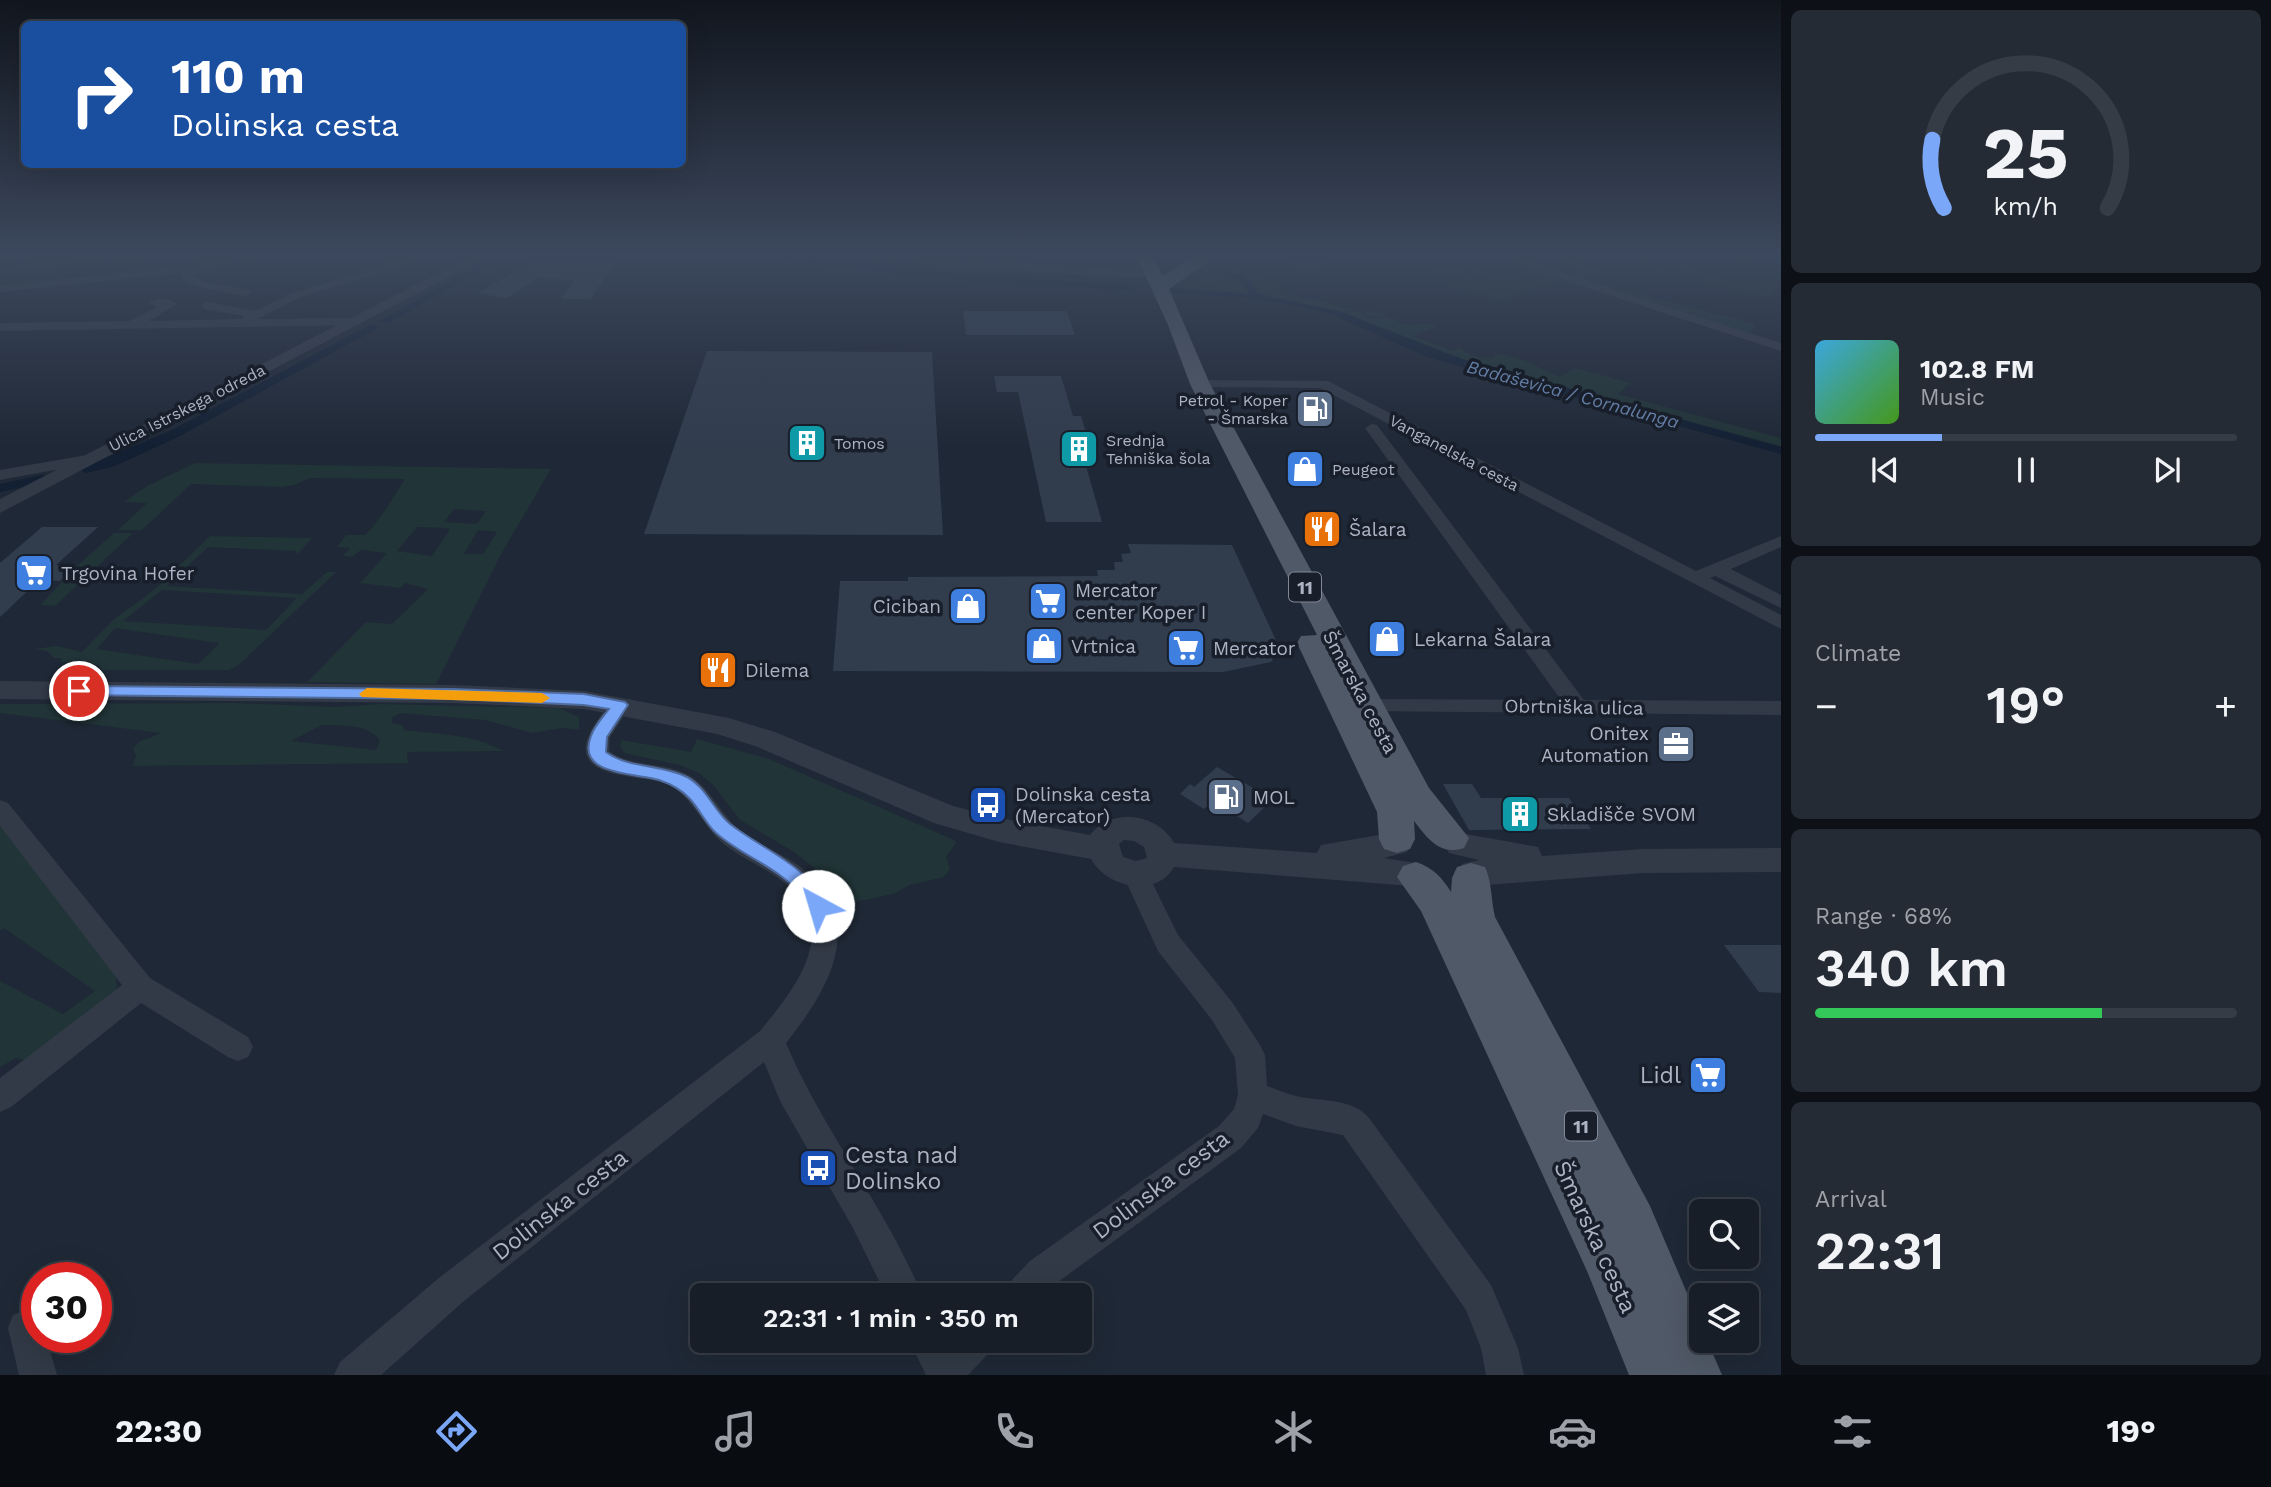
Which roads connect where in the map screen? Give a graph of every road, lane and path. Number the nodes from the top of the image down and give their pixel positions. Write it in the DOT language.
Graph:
graph roads {
  1 [pos="147,317"];
  2 [pos="251,317"];
  3 [pos="365,317"];
  4 [pos="1161,317"];
  5 [pos="1167,317"];
  6 [pos="1688,317"];
  7 [pos="358,321"];
  8 [pos="237,323"];
  9 [pos="132,325"];
  10 [pos="0,327"];
  11 [pos="1781,347"];
  12 [pos="1200,384"];
  13 [pos="1372,428"];
  14 [pos="87,460"];
  15 [pos="0,475"];
  16 [pos="0,507"];
  17 [pos="1781,541"];
  18 [pos="1716,569"];
  19 [pos="1695,578"];
  20 [pos="1781,601"];
  21 [pos="1781,623"];
  22 [pos="0,690"];
  23 [pos="620,705"];
  24 [pos="1367,705"];
  25 [pos="1577,707"];
  26 [pos="1781,708"];
  27 [pos="0,809"];
  28 [pos="1101,849"];
  29 [pos="1163,854"];
  30 [pos="1405,858"];
  31 [pos="1464,858"];
  32 [pos="1781,860"];
  33 [pos="1136,875"];
  34 [pos="140,987"];
  35 [pos="770,1040"];
  36 [pos="238,1046"];
  37 [pos="1253,1095"];
  38 [pos="0,1097"];
  39 [pos="898,1283"];
  40 [pos="1032,1283"];
  41 [pos="32,1353"];
  42 [pos="934,1353"];
  43 [pos="964,1353"];
  44 [pos="945,1374"];
  45 [pos="38,1375"];
  46 [pos="353,1375"];
  47 [pos="1505,1375"];
  48 [pos="1657,1375"];
  49 [pos="1694,1375"];
  1 -- 9 [label="street"];
  2 -- 8 [label="street"];
  3 -- 7 [label="street, Ulica Istrskega odreda"];
  4 -- 30 [label="main road, Šmarska cesta / 11"];
  5 -- 12 [label="main road, Šmarska cesta / 11"];
  6 -- 11 [label="street"];
  7 -- 8 [label="street"];
  7 -- 14 [label="street, Ulica Istrskega odreda"];
  8 -- 9 [label="street"];
  9 -- 10 [label="street"];
  12 -- 19 [label="street, Vanganelska cesta"];
  12 -- 24 [label="main road, Šmarska cesta / 11"];
  13 -- 25 [label="street"];
  14 -- 15 [label="street"];
  14 -- 16 [label="street, Ulica Istrskega odreda"];
  17 -- 18 [label="street"];
  18 -- 19 [label="street"];
  18 -- 20 [label="street"];
  19 -- 21 [label="street, Vanganelska cesta"];
  22 -- 23 [label="street"];
  23 -- 28 [label="street"];
  23 -- 35 [label="street, Dolinska cesta"];
  24 -- 25 [label="street, Obrtniška ulica"];
  24 -- 31 [label="main road, Šmarska cesta / 11"];
  25 -- 26 [label="street, Obrtniška ulica"];
  27 -- 34 [label="street"];
  28 -- 29 [label="street"];
  28 -- 33 [label="street"];
  29 -- 30 [label="street"];
  29 -- 33 [label="street"];
  30 -- 31 [label="main road"];
  30 -- 31 [label="main road"];
  30 -- 48 [label="main road, Šmarska cesta / 11"];
  31 -- 32 [label="street"];
  31 -- 49 [label="main road, Šmarska cesta / 11"];
  33 -- 37 [label="street, Dolinska cesta"];
  34 -- 36 [label="street"];
  34 -- 38 [label="street"];
  35 -- 39 [label="street"];
  35 -- 46 [label="street, Dolinska cesta"];
  37 -- 40 [label="street, Dolinska cesta"];
  37 -- 47 [label="street"];
  41 -- 45 [label="street"];
  42 -- 44 [label="street"];
  43 -- 44 [label="street"];
}
